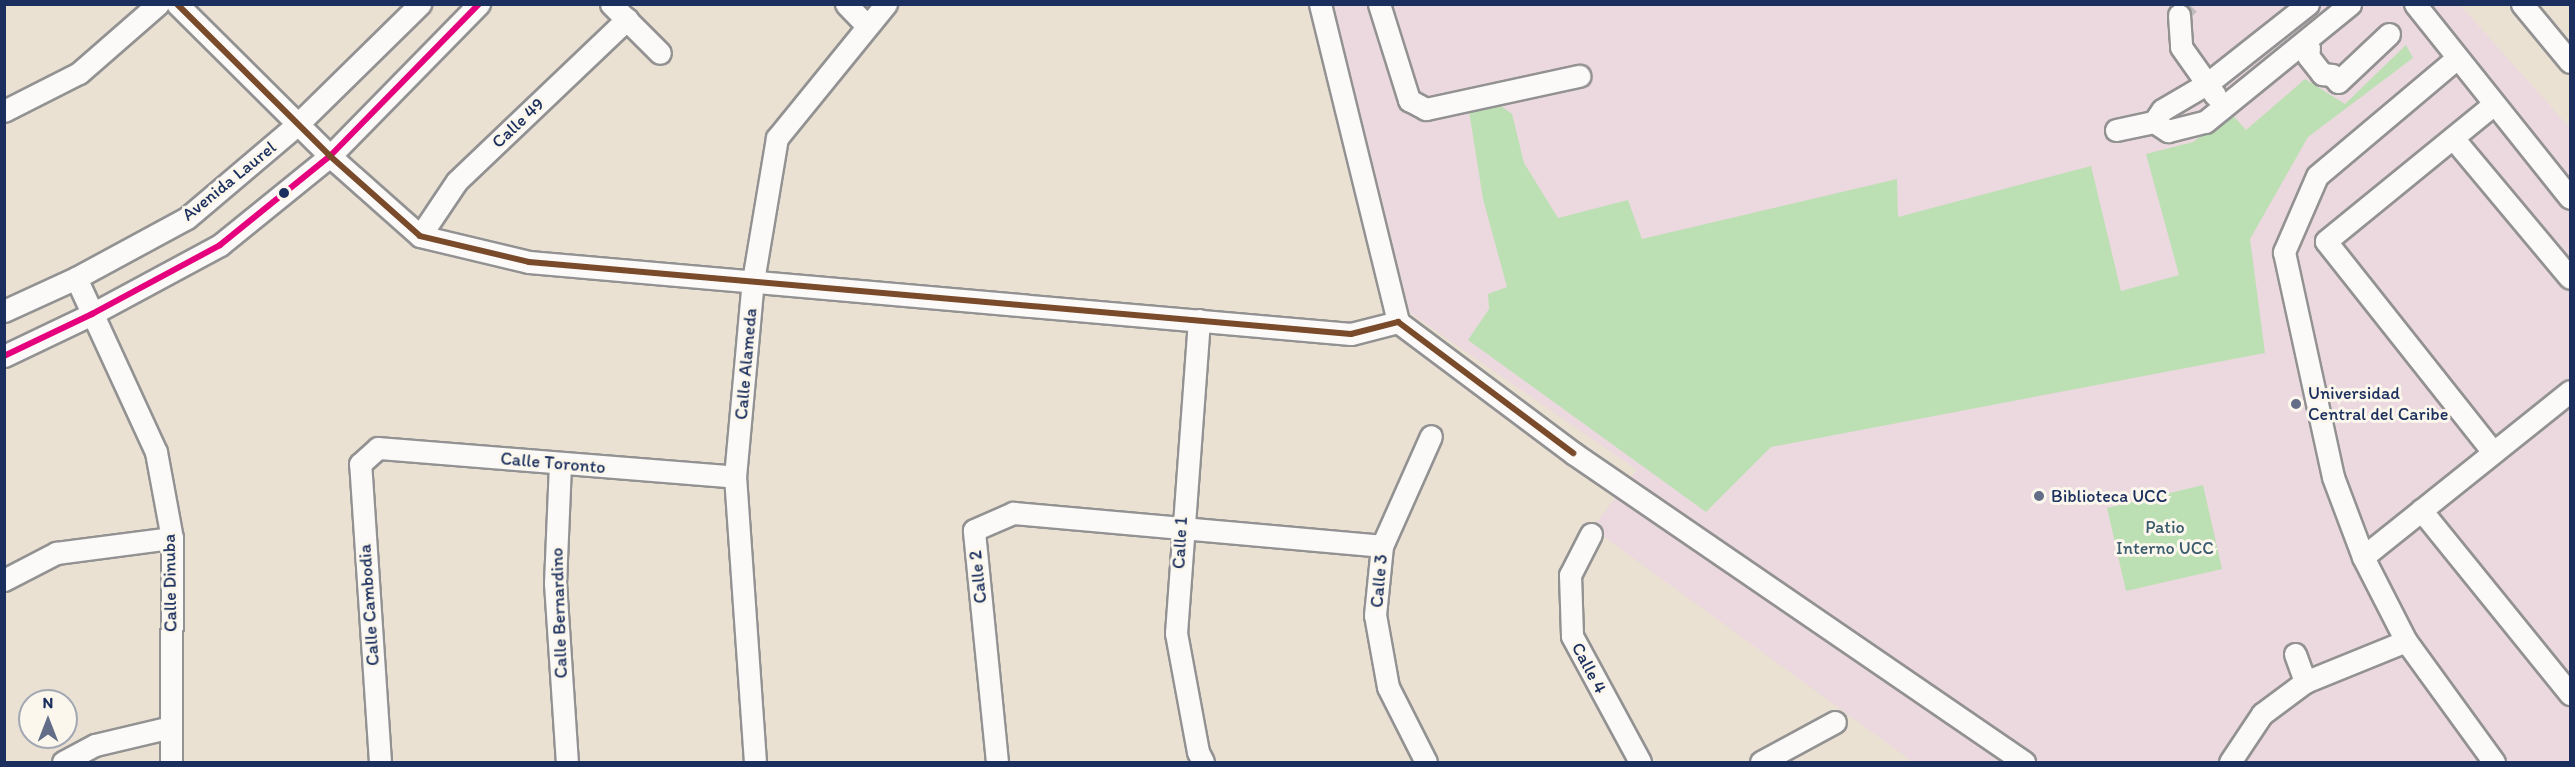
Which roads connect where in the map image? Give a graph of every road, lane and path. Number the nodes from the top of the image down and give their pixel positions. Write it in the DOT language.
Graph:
graph roads {
  1 [pos="158,4"];
  2 [pos="177,4"];
  3 [pos="420,4"];
  4 [pos="479,4"];
  5 [pos="611,4"];
  6 [pos="846,4"];
  7 [pos="886,4"];
  8 [pos="1320,4"];
  9 [pos="1379,4"];
  10 [pos="2350,4"];
  11 [pos="2415,4"];
  12 [pos="2522,4"];
  13 [pos="2301,8"];
  14 [pos="2179,15"];
  15 [pos="627,19"];
  16 [pos="867,26"];
  17 [pos="2389,34"];
  18 [pos="2309,42"];
  19 [pos="660,53"];
  20 [pos="2457,58"];
  21 [pos="2571,62"];
  22 [pos="1579,76"];
  23 [pos="2208,83"];
  24 [pos="2494,105"];
  25 [pos="2223,108"];
  26 [pos="4,111"];
  27 [pos="2154,122"];
  28 [pos="299,123"];
  29 [pos="2116,130"];
  30 [pos="2453,138"];
  31 [pos="330,156"];
  32 [pos="2571,198"];
  33 [pos="420,236"];
  34 [pos="76,278"];
  35 [pos="2571,278"];
  36 [pos="753,280"];
  37 [pos="4,311"];
  38 [pos="92,314"];
  39 [pos="1199,320"];
  40 [pos="1398,322"];
  41 [pos="4,356"];
  42 [pos="2571,391"];
  43 [pos="1431,436"];
  44 [pos="2493,452"];
  45 [pos="372,453"];
  46 [pos="560,464"];
  47 [pos="735,477"];
  48 [pos="2421,510"];
  49 [pos="1180,528"];
  50 [pos="1591,534"];
  51 [pos="172,538"];
  52 [pos="1382,546"];
  53 [pos="2363,557"];
  54 [pos="4,580"];
  55 [pos="2406,641"];
  56 [pos="2295,654"];
  57 [pos="2306,682"];
  58 [pos="2571,694"];
  59 [pos="1835,722"];
  60 [pos="171,727"];
  61 [pos="63,762"];
  62 [pos="171,762"];
  63 [pos="380,762"];
  64 [pos="567,762"];
  65 [pos="755,762"];
  66 [pos="997,762"];
  67 [pos="1203,762"];
  68 [pos="1426,762"];
  69 [pos="1640,762"];
  70 [pos="1761,762"];
  71 [pos="2024,762"];
  72 [pos="2230,762"];
  73 [pos="2494,762"];
  1 -- 26 [label="street"];
  2 -- 28 [label="street"];
  3 -- 28 [label="street, Avenida Laurel"];
  4 -- 31 [label="street"];
  5 -- 15 [label="street"];
  6 -- 16 [label="street"];
  7 -- 16 [label="street, Calle Alameda"];
  8 -- 40 [label="street"];
  9 -- 22 [label="street"];
  10 -- 18 [label="street"];
  11 -- 20 [label="street"];
  12 -- 21 [label="street"];
  13 -- 18 [label="street"];
  13 -- 23 [label="street"];
  14 -- 23 [label="street"];
  15 -- 19 [label="street"];
  15 -- 33 [label="street, Calle 49"];
  16 -- 36 [label="street, Calle Alameda"];
  17 -- 18 [label="street"];
  18 -- 25 [label="street"];
  20 -- 24 [label="street"];
  20 -- 53 [label="street"];
  23 -- 25 [label="street"];
  23 -- 27 [label="street"];
  24 -- 30 [label="street"];
  24 -- 32 [label="street"];
  25 -- 27 [label="street"];
  27 -- 29 [label="street"];
  28 -- 31 [label="street"];
  28 -- 34 [label="street, Avenida Laurel"];
  30 -- 35 [label="street"];
  30 -- 44 [label="street"];
  31 -- 33 [label="street"];
  31 -- 38 [label="street"];
  33 -- 36 [label="street"];
  34 -- 37 [label="street, Avenida Laurel"];
  34 -- 38 [label="street, Calle Dinuba"];
  36 -- 39 [label="street"];
  36 -- 47 [label="street, Calle Alameda"];
  38 -- 41 [label="street"];
  38 -- 51 [label="street, Calle Dinuba"];
  39 -- 40 [label="street"];
  39 -- 49 [label="street, Calle 1"];
  40 -- 71 [label="street"];
  42 -- 44 [label="street"];
  43 -- 52 [label="street, Calle 3"];
  44 -- 48 [label="street"];
  45 -- 46 [label="street, Calle Toronto"];
  45 -- 63 [label="street, Calle Cambodia"];
  46 -- 47 [label="street, Calle Toronto"];
  46 -- 64 [label="street, Calle Bernardino"];
  47 -- 65 [label="street, Calle Alameda"];
  48 -- 53 [label="street"];
  48 -- 58 [label="street"];
  49 -- 52 [label="street"];
  49 -- 66 [label="street, Calle 2"];
  49 -- 67 [label="street, Calle 1"];
  50 -- 69 [label="street, Calle 4"];
  51 -- 54 [label="street"];
  51 -- 60 [label="street, Calle Dinuba"];
  52 -- 68 [label="street, Calle 3"];
  53 -- 55 [label="street"];
  55 -- 57 [label="street"];
  55 -- 73 [label="street"];
  56 -- 57 [label="street"];
  57 -- 72 [label="street"];
  59 -- 70 [label="street"];
  60 -- 61 [label="street"];
  60 -- 62 [label="street, Calle Dinuba"];
}
